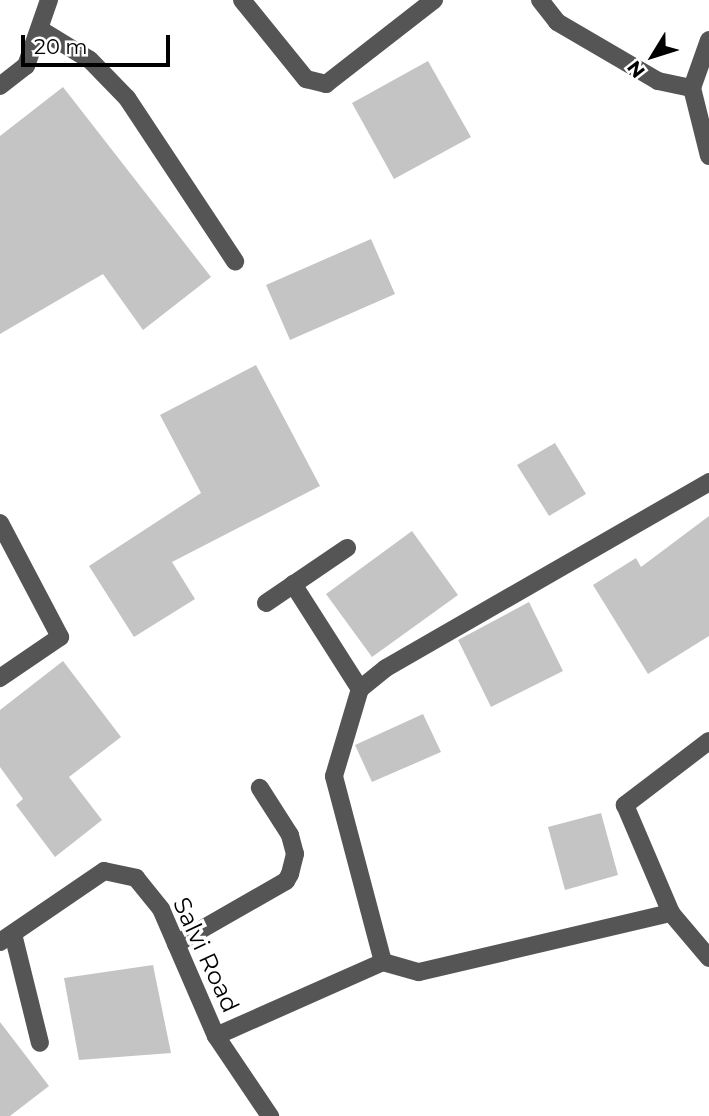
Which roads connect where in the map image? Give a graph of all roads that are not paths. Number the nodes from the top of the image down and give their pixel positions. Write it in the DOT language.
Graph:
graph roads {
  1 [pos="49,0"];
  2 [pos="242,0"];
  3 [pos="434,0"];
  4 [pos="540,0"];
  5 [pos="41,30"];
  6 [pos="709,40"];
  7 [pos="0,86"];
  8 [pos="692,88"];
  9 [pos="709,156"];
  10 [pos="235,261"];
  11 [pos="709,482"];
  12 [pos="0,523"];
  13 [pos="347,548"];
  14 [pos="293,584"];
  15 [pos="265,603"];
  16 [pos="0,678"];
  17 [pos="360,689"];
  18 [pos="709,741"];
  19 [pos="260,788"];
  20 [pos="671,913"];
  21 [pos="6,938"];
  22 [pos="176,944"];
  23 [pos="709,958"];
  24 [pos="383,962"];
  25 [pos="216,1036"];
  26 [pos="40,1043"];
  27 [pos="270,1116"];
  1 -- 5 [label="street"];
  2 -- 3 [label="street"];
  4 -- 8 [label="street"];
  5 -- 7 [label="street"];
  5 -- 10 [label="street"];
  6 -- 8 [label="street"];
  8 -- 9 [label="street"];
  11 -- 17 [label="street"];
  12 -- 16 [label="street"];
  13 -- 14 [label="street"];
  14 -- 15 [label="street"];
  14 -- 17 [label="street"];
  17 -- 24 [label="street"];
  18 -- 20 [label="street"];
  19 -- 22 [label="street"];
  20 -- 23 [label="street"];
  20 -- 24 [label="street"];
  21 -- 22 [label="street, Salvi Road"];
  21 -- 26 [label="street"];
  22 -- 25 [label="street, Salvi Road"];
  24 -- 25 [label="street"];
  25 -- 27 [label="street, Salvi Road"];
}
